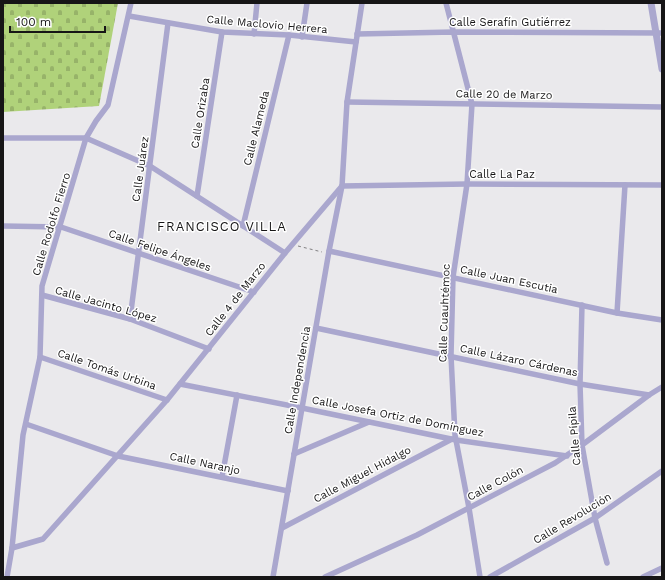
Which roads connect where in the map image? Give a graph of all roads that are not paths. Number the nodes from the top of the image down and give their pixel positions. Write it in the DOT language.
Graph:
graph roads {
  1 [pos="131,3"];
  2 [pos="257,3"];
  3 [pos="307,3"];
  4 [pos="362,3"];
  5 [pos="446,3"];
  6 [pos="651,3"];
  7 [pos="129,16"];
  8 [pos="168,23"];
  9 [pos="222,32"];
  10 [pos="454,32"];
  11 [pos="659,32"];
  12 [pos="254,34"];
  13 [pos="357,34"];
  14 [pos="289,35"];
  15 [pos="302,37"];
  16 [pos="356,42"];
  17 [pos="662,69"];
  18 [pos="347,102"];
  19 [pos="472,104"];
  20 [pos="662,107"];
  21 [pos="3,138"];
  22 [pos="86,138"];
  23 [pos="150,166"];
  24 [pos="467,184"];
  25 [pos="625,185"];
  26 [pos="342,186"];
  27 [pos="662,186"];
  28 [pos="197,196"];
  29 [pos="3,226"];
  30 [pos="243,226"];
  31 [pos="61,227"];
  32 [pos="329,251"];
  33 [pos="138,253"];
  34 [pos="285,253"];
  35 [pos="453,277"];
  36 [pos="254,292"];
  37 [pos="42,295"];
  38 [pos="582,305"];
  39 [pos="617,312"];
  40 [pos="130,319"];
  41 [pos="662,320"];
  42 [pos="316,328"];
  43 [pos="209,349"];
  44 [pos="451,356"];
  45 [pos="40,357"];
  46 [pos="180,384"];
  47 [pos="580,384"];
  48 [pos="662,387"];
  49 [pos="649,394"];
  50 [pos="237,395"];
  51 [pos="167,400"];
  52 [pos="302,408"];
  53 [pos="369,422"];
  54 [pos="26,424"];
  55 [pos="454,439"];
  56 [pos="582,445"];
  57 [pos="294,454"];
  58 [pos="118,456"];
  59 [pos="567,456"];
  60 [pos="662,471"];
  61 [pos="222,477"];
  62 [pos="288,491"];
  63 [pos="469,508"];
  64 [pos="595,518"];
  65 [pos="282,528"];
  66 [pos="12,548"];
  67 [pos="607,563"];
  68 [pos="662,568"];
  69 [pos="332,576"];
  70 [pos="7,577"];
  71 [pos="273,577"];
  72 [pos="325,577"];
  73 [pos="480,577"];
  74 [pos="490,577"];
  75 [pos="643,577"];
  1 -- 7 [label="street, Calle Rodolfo Fierro"];
  2 -- 12 [label="street"];
  3 -- 15 [label="street"];
  4 -- 13 [label="street"];
  5 -- 10 [label="street, Calle Cuauhtémoc"];
  6 -- 11 [label="street"];
  7 -- 8 [label="street, Calle Maclovio Herrera"];
  7 -- 22 [label="street, Calle Rodolfo Fierro"];
  8 -- 9 [label="street, Calle Maclovio Herrera"];
  8 -- 23 [label="street, Calle Juárez"];
  9 -- 12 [label="street, Calle Maclovio Herrera"];
  9 -- 28 [label="street, Calle Orizaba"];
  10 -- 11 [label="street, Calle Serafín Gutiérrez"];
  10 -- 13 [label="street, Calle Serafín Gutiérrez"];
  10 -- 19 [label="street, Calle Cuauhtémoc"];
  11 -- 17 [label="street"];
  12 -- 14 [label="street, Calle Maclovio Herrera"];
  13 -- 16 [label="street"];
  14 -- 15 [label="street, Calle Maclovio Herrera"];
  14 -- 30 [label="street, Calle Alameda"];
  15 -- 16 [label="street, Calle Maclovio Herrera"];
  16 -- 18 [label="street"];
  18 -- 19 [label="street, Calle 20 de Marzo"];
  18 -- 26 [label="street"];
  19 -- 20 [label="street, Calle 20 de Marzo"];
  19 -- 24 [label="street, Calle Cuauhtémoc"];
  21 -- 22 [label="street"];
  22 -- 23 [label="street"];
  22 -- 31 [label="street, Calle Rodolfo Fierro"];
  23 -- 28 [label="street"];
  23 -- 33 [label="street, Calle Juárez"];
  24 -- 25 [label="street, Calle La Paz"];
  24 -- 26 [label="street, Calle La Paz"];
  24 -- 35 [label="street, Calle Cuauhtémoc"];
  25 -- 27 [label="street, Calle La Paz"];
  25 -- 39 [label="street"];
  26 -- 32 [label="street, Calle Independencia"];
  26 -- 34 [label="street, Calle 4 de Marzo"];
  28 -- 30 [label="street"];
  29 -- 31 [label="street, Calle Felipe Ángeles"];
  30 -- 34 [label="street"];
  31 -- 33 [label="street, Calle Felipe Ángeles"];
  31 -- 37 [label="street, Calle Rodolfo Fierro"];
  32 -- 35 [label="street, Calle Juan Escutia"];
  32 -- 42 [label="street, Calle Independencia"];
  33 -- 36 [label="street, Calle Felipe Ángeles"];
  33 -- 40 [label="street, Calle Juárez"];
  34 -- 36 [label="street, Calle 4 de Marzo"];
  35 -- 38 [label="street, Calle Juan Escutia"];
  35 -- 44 [label="street, Calle Cuauhtémoc"];
  36 -- 43 [label="street, Calle 4 de Marzo"];
  37 -- 40 [label="street, Calle Jacinto López"];
  37 -- 45 [label="street, Calle Rodolfo Fierro"];
  38 -- 39 [label="street, Calle Juan Escutia"];
  38 -- 47 [label="street, Calle Pípila"];
  39 -- 41 [label="street, Calle Juan Escutia"];
  40 -- 43 [label="street, Calle Jacinto López"];
  42 -- 44 [label="street, Calle Lázaro Cárdenas"];
  42 -- 52 [label="street, Calle Independencia"];
  43 -- 46 [label="street, Calle 4 de Marzo"];
  44 -- 47 [label="street, Calle Lázaro Cárdenas"];
  44 -- 55 [label="street, Calle Cuauhtémoc"];
  45 -- 51 [label="street, Calle Tomás Urbina"];
  45 -- 54 [label="street, Calle Rodolfo Fierro"];
  46 -- 50 [label="street, Calle Josefa Ortiz de Domínguez"];
  46 -- 51 [label="street, Calle 4 de Marzo"];
  47 -- 49 [label="street, Calle Lázaro Cárdenas"];
  47 -- 56 [label="street, Calle Pípila"];
  48 -- 49 [label="street, Calle Colón"];
  49 -- 56 [label="street, Calle Colón"];
  50 -- 52 [label="street, Calle Josefa Ortiz de Domínguez"];
  50 -- 61 [label="street"];
  51 -- 58 [label="street, Calle 4 de Marzo"];
  52 -- 53 [label="street, Calle Josefa Ortiz de Domínguez"];
  52 -- 57 [label="street, Calle Independencia"];
  53 -- 55 [label="street, Calle Josefa Ortiz de Domínguez"];
  53 -- 57 [label="street"];
  54 -- 58 [label="street, Calle Naranjo"];
  54 -- 66 [label="street, Calle Rodolfo Fierro"];
  55 -- 59 [label="street, Calle Josefa Ortiz de Domínguez"];
  55 -- 63 [label="street, Calle Cuauhtémoc"];
  55 -- 65 [label="street, Calle Miguel Hidalgo"];
  56 -- 59 [label="street, Calle Colón"];
  56 -- 64 [label="street, Calle Pípila"];
  57 -- 62 [label="street, Calle Independencia"];
  58 -- 61 [label="street, Calle Naranjo"];
  58 -- 66 [label="street, Calle 4 de Marzo"];
  59 -- 63 [label="street, Calle Colón"];
  60 -- 64 [label="street, Calle Revolución"];
  61 -- 62 [label="street, Calle Naranjo"];
  62 -- 65 [label="street, Calle Independencia"];
  63 -- 69 [label="street, Calle Colón"];
  63 -- 73 [label="street, Calle Cuauhtémoc"];
  64 -- 67 [label="street, Calle Pípila"];
  64 -- 74 [label="street, Calle Revolución"];
  65 -- 71 [label="street, Calle Independencia"];
  66 -- 70 [label="street, Calle Rodolfo Fierro"];
  68 -- 75 [label="street"];
  69 -- 72 [label="street, Calle Colón"];
}
